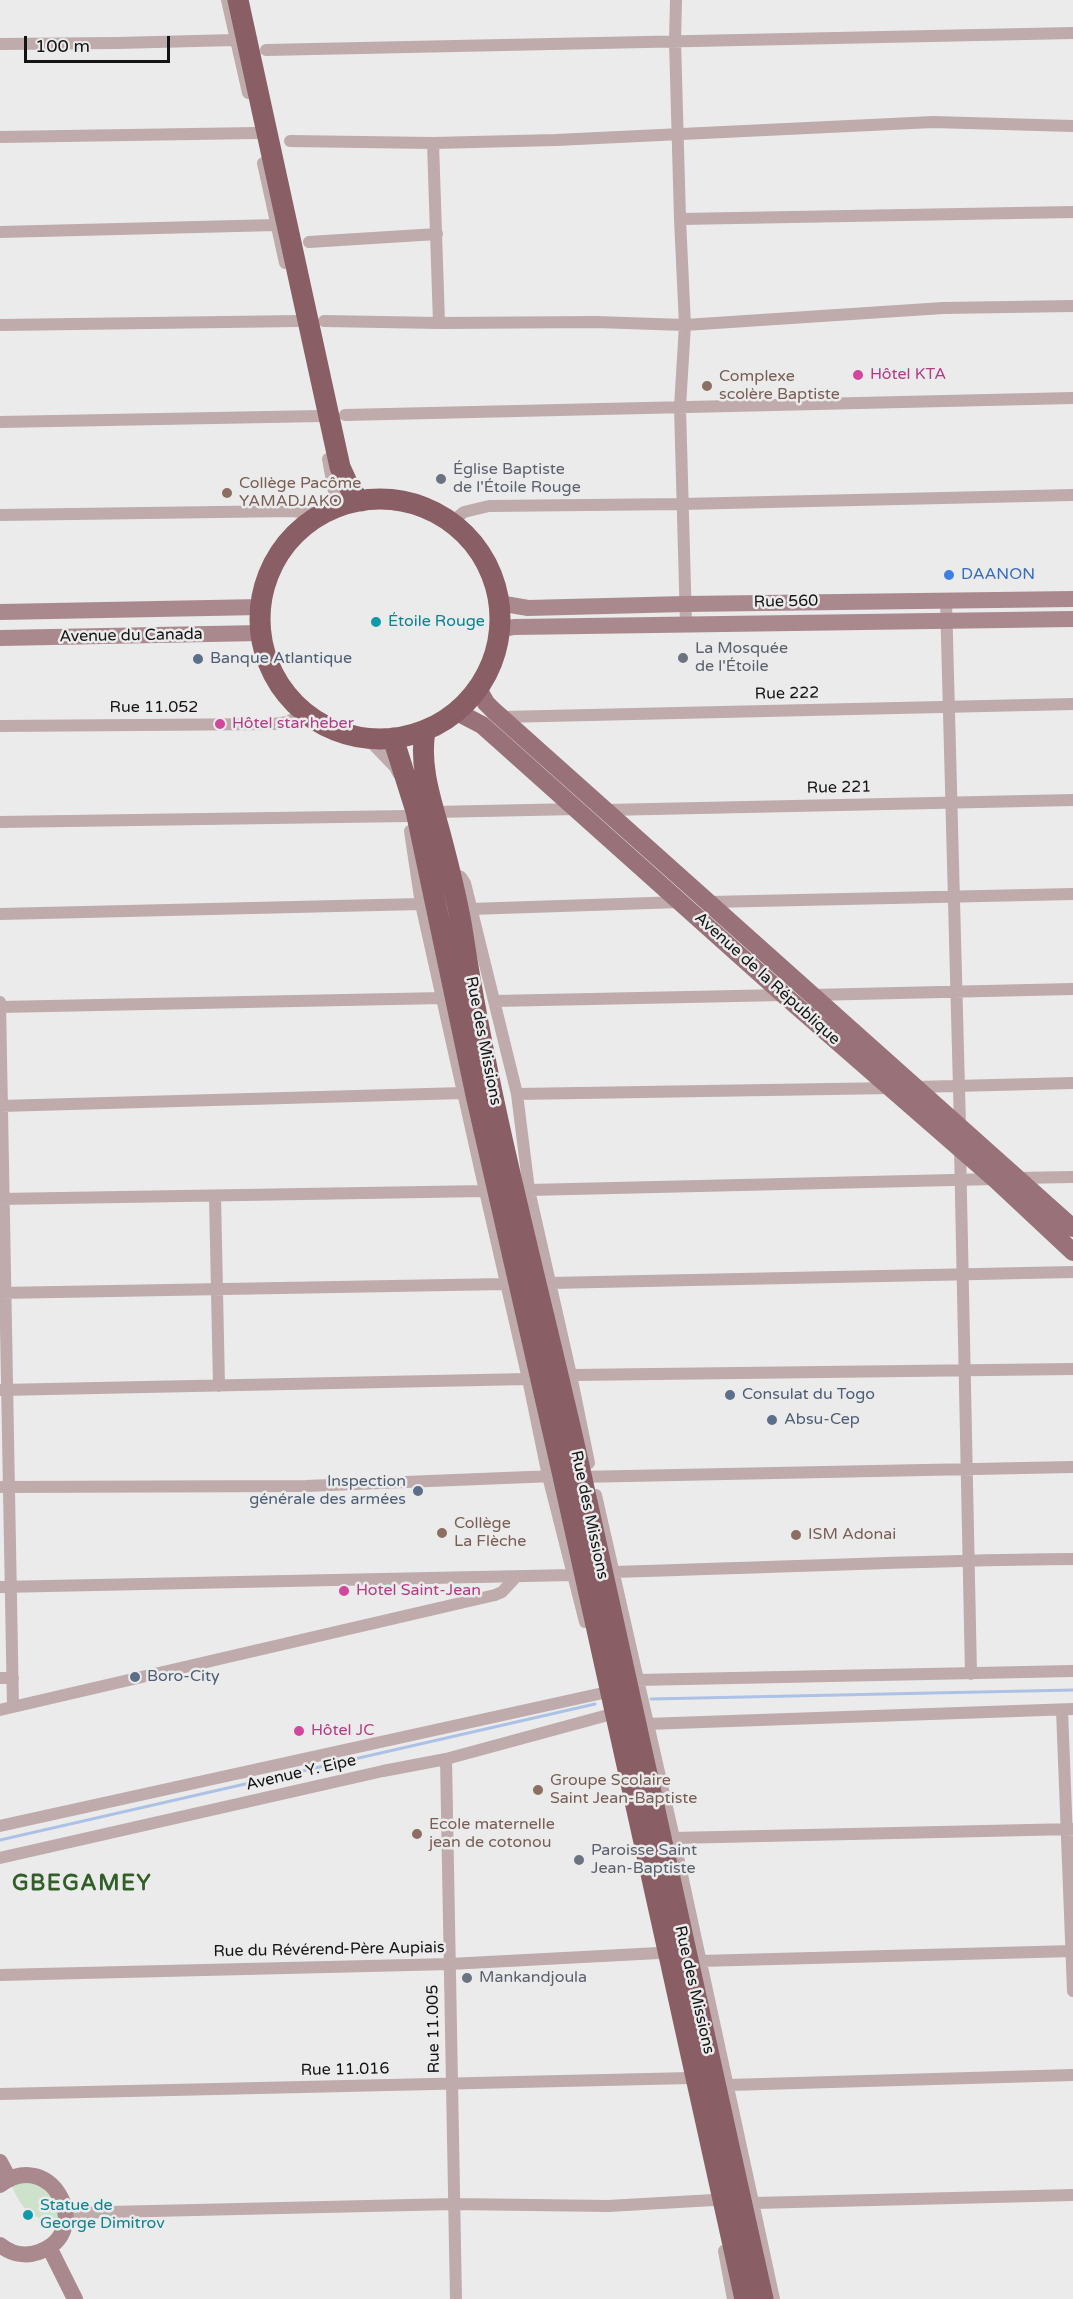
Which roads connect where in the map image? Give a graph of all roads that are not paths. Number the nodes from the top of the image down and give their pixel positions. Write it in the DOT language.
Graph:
graph roads {
  1 [pos="227,0"];
  2 [pos="238,0"];
  3 [pos="676,0"];
  4 [pos="1073,33"];
  5 [pos="236,40"];
  6 [pos="675,41"];
  7 [pos="0,44"];
  8 [pos="266,50"];
  9 [pos="1073,126"];
  10 [pos="257,133"];
  11 [pos="678,136"];
  12 [pos="0,137"];
  13 [pos="290,141"];
  14 [pos="433,143"];
  15 [pos="1073,212"];
  16 [pos="680,219"];
  17 [pos="276,225"];
  18 [pos="0,232"];
  19 [pos="437,234"];
  20 [pos="309,242"];
  21 [pos="1073,306"];
  22 [pos="299,321"];
  23 [pos="324,321"];
  24 [pos="439,323"];
  25 [pos="0,325"];
  26 [pos="685,325"];
  27 [pos="1073,398"];
  28 [pos="680,408"];
  29 [pos="345,415"];
  30 [pos="321,416"];
  31 [pos="0,422"];
  32 [pos="1073,495"];
  33 [pos="361,501"];
  34 [pos="682,504"];
  35 [pos="330,511"];
  36 [pos="0,515"];
  37 [pos="450,523"];
  38 [pos="1073,599"];
  39 [pos="946,600"];
  40 [pos="499,603"];
  41 [pos="685,604"];
  42 [pos="261,608"];
  43 [pos="0,612"];
  44 [pos="947,619"];
  45 [pos="1073,619"];
  46 [pos="686,624"];
  47 [pos="499,630"];
  48 [pos="261,633"];
  49 [pos="0,638"];
  50 [pos="478,689"];
  51 [pos="1073,704"];
  52 [pos="949,707"];
  53 [pos="305,712"];
  54 [pos="457,712"];
  55 [pos="502,717"];
  56 [pos="0,726"];
  57 [pos="425,730"];
  58 [pos="367,738"];
  59 [pos="393,738"];
  60 [pos="1073,800"];
  61 [pos="951,802"];
  62 [pos="577,809"];
  63 [pos="606,810"];
  64 [pos="434,813"];
  65 [pos="408,816"];
  66 [pos="0,822"];
  67 [pos="450,872"];
  68 [pos="1073,894"];
  69 [pos="954,897"];
  70 [pos="681,902"];
  71 [pos="709,902"];
  72 [pos="422,904"];
  73 [pos="470,909"];
  74 [pos="0,914"];
  75 [pos="1073,989"];
  76 [pos="956,991"];
  77 [pos="784,995"];
  78 [pos="811,995"];
  79 [pos="443,999"];
  80 [pos="494,1001"];
  81 [pos="0,1002"];
  82 [pos="0,1007"];
  83 [pos="1073,1083"];
  84 [pos="959,1086"];
  85 [pos="915,1087"];
  86 [pos="893,1089"];
  87 [pos="464,1093"];
  88 [pos="517,1094"];
  89 [pos="1,1106"];
  90 [pos="960,1126"];
  91 [pos="960,1148"];
  92 [pos="1073,1177"];
  93 [pos="1019,1178"];
  94 [pos="961,1179"];
  95 [pos="995,1179"];
  96 [pos="529,1190"];
  97 [pos="484,1191"];
  98 [pos="215,1196"];
  99 [pos="2,1199"];
  100 [pos="1073,1228"];
  101 [pos="1073,1252"];
  102 [pos="1073,1272"];
  103 [pos="962,1275"];
  104 [pos="550,1283"];
  105 [pos="506,1284"];
  106 [pos="217,1289"];
  107 [pos="3,1293"];
  108 [pos="1073,1369"];
  109 [pos="964,1371"];
  110 [pos="571,1375"];
  111 [pos="528,1379"];
  112 [pos="219,1386"];
  113 [pos="4,1390"];
  114 [pos="1073,1467"];
  115 [pos="966,1469"];
  116 [pos="571,1476"];
  117 [pos="4,1486"];
  118 [pos="1073,1559"];
  119 [pos="968,1560"];
  120 [pos="614,1572"];
  121 [pos="573,1575"];
  122 [pos="516,1577"];
  123 [pos="5,1587"];
  124 [pos="1073,1671"];
  125 [pos="970,1674"];
  126 [pos="6,1678"];
  127 [pos="637,1680"];
  128 [pos="603,1693"];
  129 [pos="13,1707"];
  130 [pos="0,1710"];
  131 [pos="1067,1710"];
  132 [pos="608,1715"];
  133 [pos="646,1724"];
  134 [pos="446,1759"];
  135 [pos="0,1826"];
  136 [pos="1070,1829"];
  137 [pos="674,1838"];
  138 [pos="0,1858"];
  139 [pos="1073,1951"];
  140 [pos="659,1953"];
  141 [pos="700,1961"];
  142 [pos="450,1964"];
  143 [pos="0,1975"];
  144 [pos="1073,1991"];
  145 [pos="1073,2075"];
  146 [pos="691,2078"];
  147 [pos="452,2084"];
  148 [pos="728,2085"];
  149 [pos="0,2094"];
  150 [pos="0,2162"];
  151 [pos="4,2182"];
  152 [pos="1073,2195"];
  153 [pos="714,2200"];
  154 [pos="754,2203"];
  155 [pos="454,2204"];
  156 [pos="66,2213"];
  157 [pos="0,2245"];
  158 [pos="49,2247"];
  159 [pos="75,2299"];
  160 [pos="456,2299"];
  161 [pos="733,2299"];
  162 [pos="745,2299"];
  163 [pos="763,2299"];
  164 [pos="774,2299"];
  1 -- 5 [label="street"];
  2 -- 33 [label="highway"];
  3 -- 6 [label="street"];
  4 -- 6 [label="street"];
  5 -- 7 [label="street"];
  5 -- 10 [label="street"];
  6 -- 8 [label="street"];
  6 -- 11 [label="street"];
  9 -- 11 [label="street"];
  10 -- 12 [label="street"];
  10 -- 17 [label="street"];
  11 -- 14 [label="street"];
  11 -- 16 [label="street"];
  13 -- 14 [label="street"];
  14 -- 19 [label="street"];
  15 -- 16 [label="street"];
  16 -- 26 [label="street"];
  17 -- 18 [label="street"];
  17 -- 22 [label="street"];
  19 -- 20 [label="street"];
  19 -- 24 [label="street"];
  21 -- 26 [label="street"];
  22 -- 25 [label="street"];
  22 -- 30 [label="street"];
  23 -- 24 [label="street"];
  24 -- 26 [label="street"];
  26 -- 28 [label="street"];
  27 -- 28 [label="street"];
  28 -- 29 [label="street"];
  28 -- 34 [label="street"];
  30 -- 31 [label="street"];
  30 -- 35 [label="street"];
  32 -- 34 [label="street"];
  33 -- 35 [label="highway"];
  33 -- 37 [label="highway"];
  34 -- 37 [label="street"];
  34 -- 41 [label="street"];
  35 -- 36 [label="street"];
  35 -- 42 [label="highway"];
  37 -- 40 [label="highway"];
  38 -- 39 [label="main road, Rue 560"];
  39 -- 41 [label="main road, Rue 560"];
  39 -- 44 [label="street"];
  40 -- 41 [label="main road, Rue 560"];
  40 -- 47 [label="highway"];
  41 -- 46 [label="street"];
  42 -- 43 [label="main road, Avenue du Canada"];
  42 -- 48 [label="highway"];
  44 -- 45 [label="main road, Rue 560"];
  44 -- 46 [label="main road, Rue 560"];
  44 -- 52 [label="street"];
  46 -- 47 [label="main road, Rue 560"];
  47 -- 50 [label="highway"];
  48 -- 49 [label="main road, Avenue du Canada"];
  48 -- 53 [label="highway"];
  50 -- 54 [label="highway"];
  50 -- 55 [label="main road, Avenue de la République"];
  51 -- 52 [label="street, Rue 222"];
  52 -- 55 [label="street, Rue 222"];
  52 -- 61 [label="street"];
  53 -- 56 [label="street, Rue 11.052"];
  53 -- 58 [label="highway"];
  54 -- 57 [label="highway"];
  54 -- 62 [label="main road, Avenue de la République"];
  55 -- 63 [label="main road, Avenue de la République"];
  57 -- 59 [label="highway"];
  57 -- 64 [label="highway, Rue des Missions"];
  58 -- 59 [label="highway"];
  58 -- 65 [label="street"];
  59 -- 116 [label="highway, Rue des Missions"];
  60 -- 61 [label="street, Rue 221"];
  61 -- 63 [label="street, Rue 221"];
  61 -- 69 [label="street"];
  62 -- 64 [label="street"];
  62 -- 70 [label="main road, Avenue de la République"];
  63 -- 71 [label="main road, Avenue de la République"];
  64 -- 67 [label="highway, Rue des Missions"];
  65 -- 66 [label="street"];
  65 -- 72 [label="street"];
  67 -- 73 [label="street"];
  67 -- 116 [label="highway, Rue des Missions"];
  68 -- 69 [label="street"];
  69 -- 71 [label="street"];
  69 -- 76 [label="street"];
  70 -- 73 [label="street"];
  70 -- 77 [label="main road, Avenue de la République"];
  71 -- 78 [label="main road, Avenue de la République"];
  72 -- 74 [label="street"];
  72 -- 79 [label="street"];
  73 -- 80 [label="street"];
  75 -- 76 [label="street"];
  76 -- 78 [label="street"];
  76 -- 84 [label="street"];
  77 -- 80 [label="street"];
  77 -- 86 [label="main road, Avenue de la République"];
  78 -- 85 [label="main road, Avenue de la République"];
  79 -- 82 [label="street"];
  79 -- 87 [label="street"];
  80 -- 88 [label="street"];
  81 -- 82 [label="street"];
  82 -- 89 [label="street"];
  83 -- 84 [label="street"];
  84 -- 85 [label="street"];
  84 -- 90 [label="street"];
  85 -- 90 [label="main road, Avenue de la République"];
  86 -- 88 [label="street"];
  86 -- 91 [label="main road, Avenue de la République"];
  87 -- 89 [label="street"];
  87 -- 97 [label="street"];
  88 -- 96 [label="street"];
  89 -- 99 [label="street"];
  90 -- 93 [label="main road, Avenue de la République"];
  91 -- 94 [label="street"];
  91 -- 95 [label="main road, Avenue de la République"];
  92 -- 93 [label="street"];
  93 -- 95 [label="street"];
  93 -- 100 [label="main road, Avenue de la République"];
  94 -- 95 [label="street"];
  94 -- 96 [label="street"];
  94 -- 103 [label="street"];
  95 -- 101 [label="main road, Avenue de la République"];
  96 -- 104 [label="street"];
  97 -- 98 [label="street"];
  97 -- 105 [label="street"];
  98 -- 99 [label="street"];
  98 -- 106 [label="street"];
  99 -- 107 [label="street"];
  102 -- 103 [label="street"];
  103 -- 104 [label="street"];
  103 -- 109 [label="street"];
  104 -- 110 [label="street"];
  105 -- 106 [label="street"];
  105 -- 111 [label="street"];
  106 -- 107 [label="street"];
  106 -- 112 [label="street"];
  107 -- 113 [label="street"];
  108 -- 109 [label="street"];
  109 -- 110 [label="street"];
  109 -- 115 [label="street"];
  110 -- 116 [label="street"];
  111 -- 112 [label="street"];
  111 -- 116 [label="street"];
  112 -- 113 [label="street"];
  113 -- 117 [label="street"];
  114 -- 115 [label="street"];
  115 -- 116 [label="street"];
  115 -- 119 [label="street"];
  116 -- 117 [label="street"];
  116 -- 120 [label="street"];
  116 -- 121 [label="street"];
  116 -- 162 [label="highway, Rue des Missions"];
  116 -- 163 [label="highway, Rue des Missions"];
  117 -- 123 [label="street"];
  118 -- 119 [label="street"];
  119 -- 120 [label="street"];
  119 -- 125 [label="street"];
  120 -- 127 [label="street"];
  121 -- 122 [label="street"];
  121 -- 128 [label="street"];
  122 -- 123 [label="street"];
  122 -- 129 [label="street"];
  123 -- 126 [label="street"];
  124 -- 125 [label="street"];
  125 -- 127 [label="street"];
  126 -- 129 [label="street"];
  127 -- 133 [label="street"];
  128 -- 132 [label="street"];
  128 -- 135 [label="street, Avenue Y. Eipe"];
  129 -- 130 [label="street"];
  131 -- 133 [label="street"];
  131 -- 136 [label="street"];
  132 -- 134 [label="street, Avenue Y. Eipe"];
  132 -- 140 [label="street"];
  133 -- 137 [label="street"];
  134 -- 138 [label="street, Avenue Y. Eipe"];
  134 -- 142 [label="street, Rue 11.005"];
  136 -- 137 [label="street"];
  136 -- 139 [label="street"];
  137 -- 141 [label="street"];
  139 -- 141 [label="street"];
  139 -- 144 [label="street"];
  140 -- 142 [label="street, Rue du Révérend-Père Aupiais"];
  140 -- 146 [label="street"];
  141 -- 148 [label="street"];
  142 -- 143 [label="street, Rue du Révérend-Père Aupiais"];
  142 -- 147 [label="street, Rue 11.005"];
  145 -- 148 [label="street"];
  146 -- 147 [label="street, Rue 11.016"];
  146 -- 153 [label="street"];
  147 -- 149 [label="street, Rue 11.016"];
  147 -- 155 [label="street, Rue 11.005"];
  148 -- 154 [label="street"];
  150 -- 151 [label="main road"];
  151 -- 156 [label="main road"];
  152 -- 154 [label="street"];
  153 -- 155 [label="street"];
  153 -- 161 [label="street"];
  154 -- 164 [label="street"];
  155 -- 156 [label="street"];
  155 -- 160 [label="street, Rue 11.005"];
  156 -- 158 [label="main road"];
  157 -- 158 [label="main road"];
  158 -- 159 [label="main road"];
}
